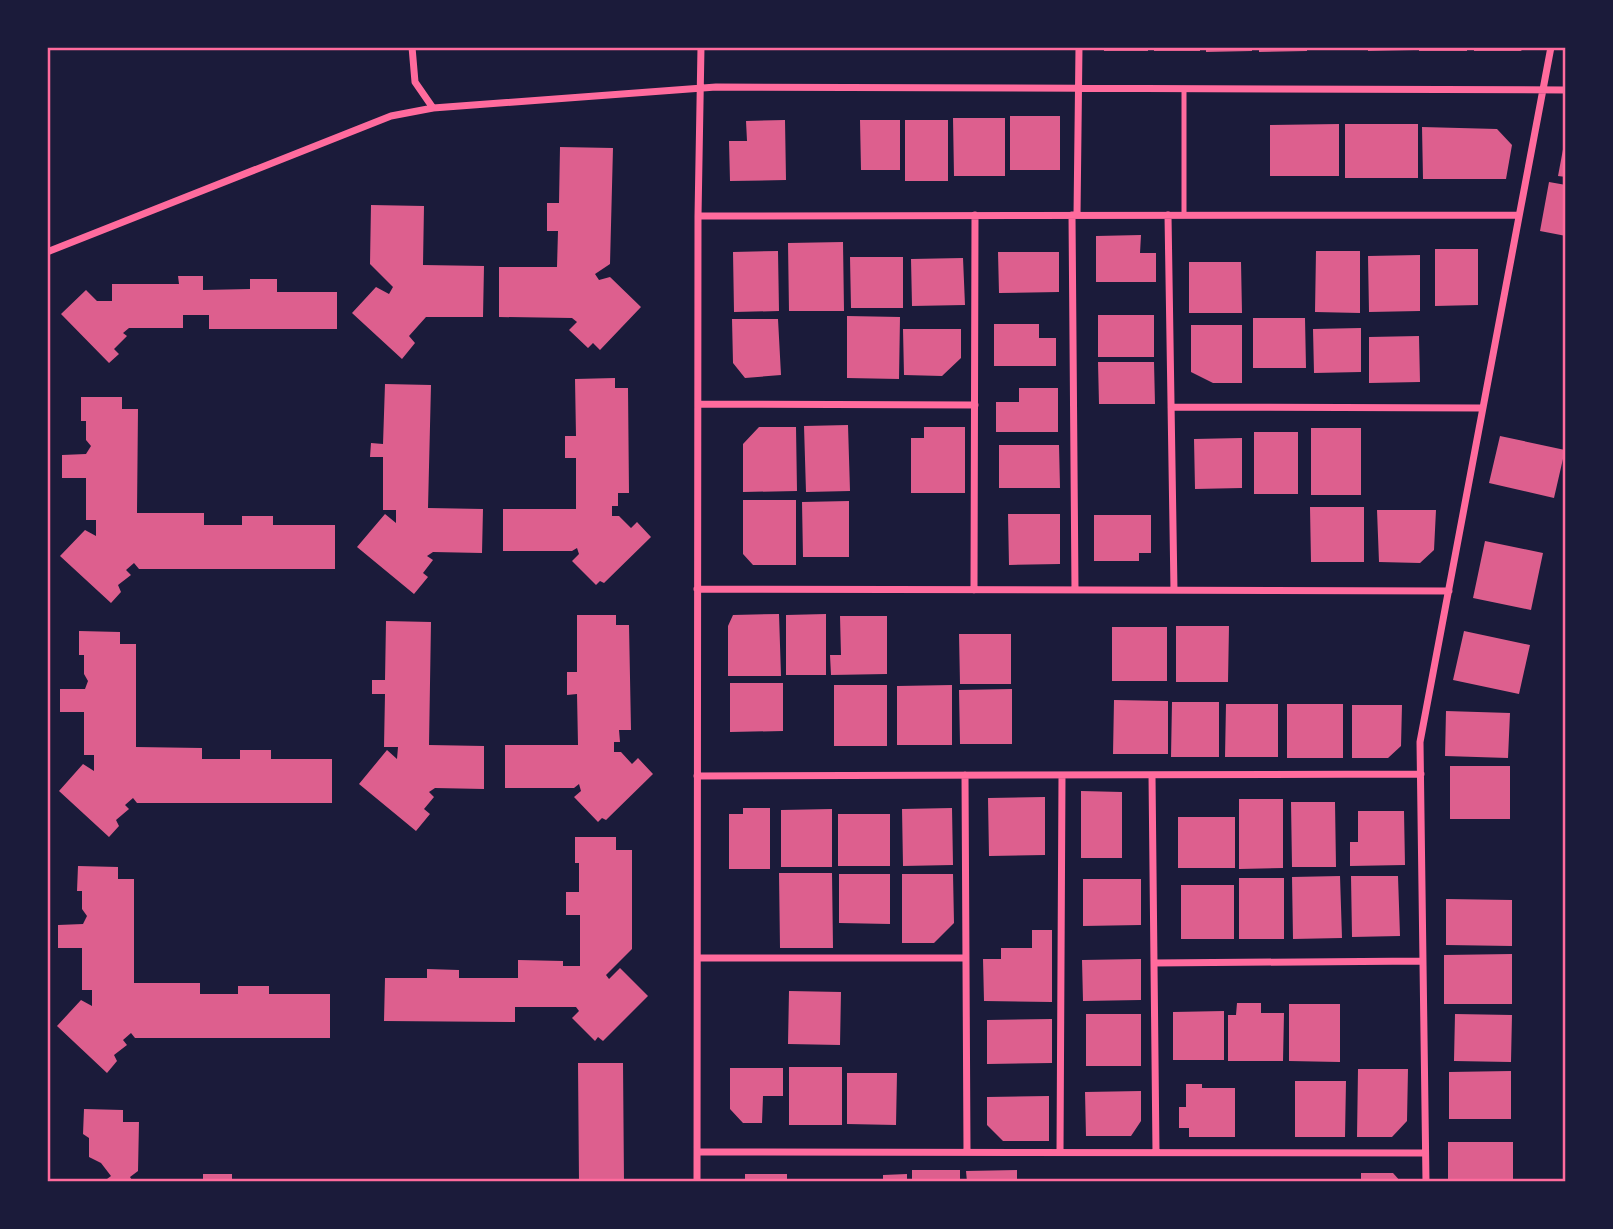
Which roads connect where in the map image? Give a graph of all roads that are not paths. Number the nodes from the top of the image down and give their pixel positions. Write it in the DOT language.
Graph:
graph roads {
  1 [pos="412,47"];
  2 [pos="701,47"];
  3 [pos="1079,47"];
  4 [pos="1551,47"];
  5 [pos="699,88"];
  6 [pos="1078,89"];
  7 [pos="1184,89"];
  8 [pos="1543,90"];
  9 [pos="1566,90"];
  10 [pos="433,108"];
  11 [pos="975,215"];
  12 [pos="1074,215"];
  13 [pos="1168,215"];
  14 [pos="1184,215"];
  15 [pos="1519,215"];
  16 [pos="698,216"];
  17 [pos="47,252"];
  18 [pos="698,404"];
  19 [pos="975,405"];
  20 [pos="1171,407"];
  21 [pos="1482,408"];
  22 [pos="697,589"];
  23 [pos="1075,589"];
  24 [pos="974,590"];
  25 [pos="1174,590"];
  26 [pos="1448,591"];
  27 [pos="1421,774"];
  28 [pos="965,775"];
  29 [pos="1062,775"];
  30 [pos="1152,775"];
  31 [pos="697,776"];
  32 [pos="698,958"];
  33 [pos="966,958"];
  34 [pos="1423,961"];
  35 [pos="1154,963"];
  36 [pos="698,1152"];
  37 [pos="967,1152"];
  38 [pos="1060,1152"];
  39 [pos="1156,1152"];
  40 [pos="1425,1153"];
  41 [pos="697,1182"];
  42 [pos="1426,1182"];
  1 -- 10 [label="street"];
  2 -- 5 [label="street"];
  3 -- 6 [label="street"];
  4 -- 8 [label="street"];
  5 -- 6 [label="street"];
  5 -- 10 [label="street"];
  5 -- 16 [label="street"];
  6 -- 7 [label="street"];
  6 -- 12 [label="street"];
  7 -- 8 [label="street"];
  7 -- 14 [label="lane"];
  8 -- 9 [label="street"];
  8 -- 15 [label="street"];
  10 -- 17 [label="street"];
  11 -- 12 [label="street"];
  11 -- 16 [label="street"];
  11 -- 19 [label="street"];
  12 -- 13 [label="street"];
  12 -- 23 [label="street"];
  13 -- 14 [label="street"];
  13 -- 20 [label="street"];
  14 -- 15 [label="street"];
  15 -- 21 [label="street"];
  16 -- 18 [label="street"];
  18 -- 19 [label="street"];
  18 -- 22 [label="street"];
  19 -- 24 [label="street"];
  20 -- 21 [label="street"];
  20 -- 25 [label="street"];
  21 -- 26 [label="street"];
  22 -- 24 [label="street"];
  22 -- 31 [label="street"];
  23 -- 24 [label="street"];
  23 -- 25 [label="street"];
  25 -- 26 [label="street"];
  26 -- 27 [label="street"];
  27 -- 30 [label="street"];
  27 -- 34 [label="street"];
  28 -- 29 [label="street"];
  28 -- 31 [label="street"];
  28 -- 33 [label="street"];
  29 -- 30 [label="street"];
  29 -- 38 [label="street"];
  30 -- 35 [label="street"];
  31 -- 32 [label="street"];
  32 -- 33 [label="street"];
  32 -- 36 [label="street"];
  33 -- 37 [label="street"];
  34 -- 35 [label="street"];
  34 -- 40 [label="street"];
  35 -- 39 [label="street"];
  36 -- 37 [label="street"];
  36 -- 41 [label="street"];
  37 -- 38 [label="street"];
  38 -- 39 [label="street"];
  39 -- 40 [label="street"];
  40 -- 42 [label="street"];
}
